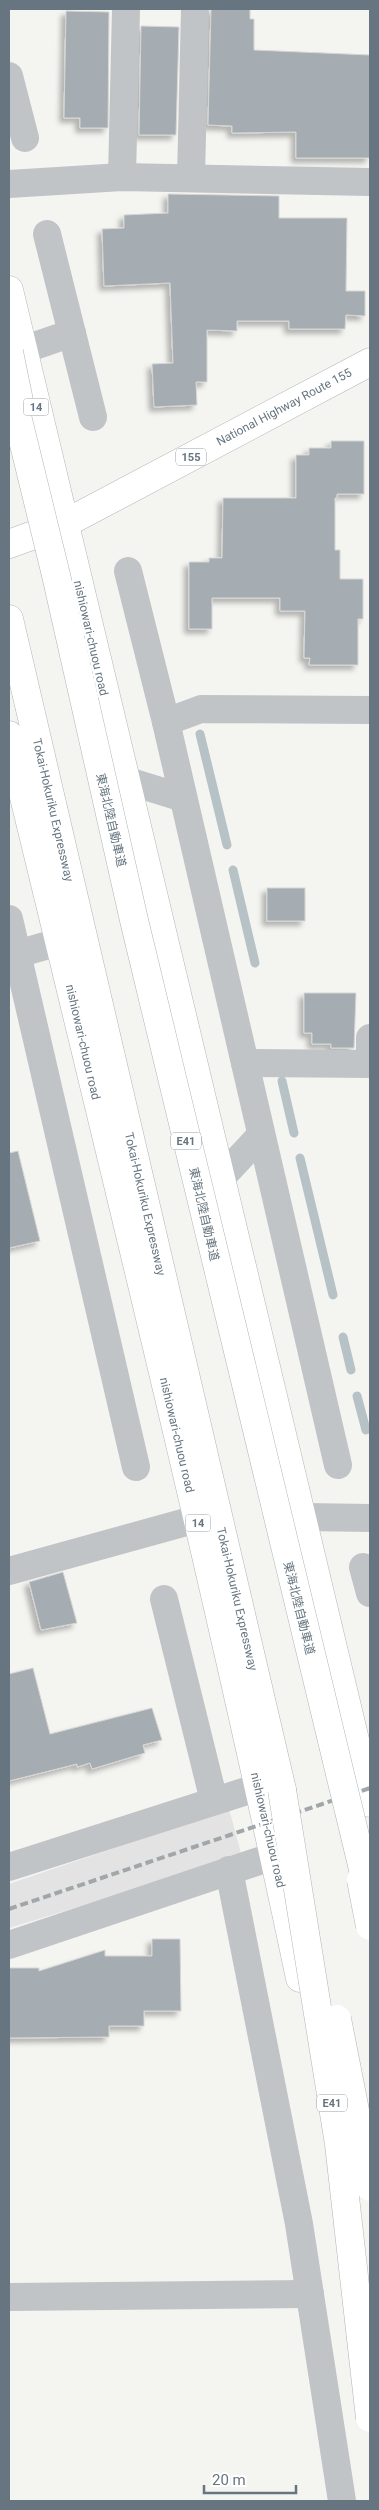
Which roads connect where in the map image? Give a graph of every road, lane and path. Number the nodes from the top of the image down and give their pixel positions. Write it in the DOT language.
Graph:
graph roads {
  1 [pos="126,9"];
  2 [pos="195,9"];
  3 [pos="9,76"];
  4 [pos="25,138"];
  5 [pos="122,176"];
  6 [pos="191,178"];
  7 [pos="370,182"];
  8 [pos="9,184"];
  9 [pos="47,234"];
  10 [pos="9,290"];
  11 [pos="72,333"];
  12 [pos="16,351"];
  13 [pos="370,362"];
  14 [pos="9,383"];
  15 [pos="92,417"];
  16 [pos="64,524"];
  17 [pos="9,544"];
  18 [pos="128,571"];
  19 [pos="56,575"];
  20 [pos="9,619"];
  21 [pos="370,710"];
  22 [pos="166,722"];
  23 [pos="9,735"];
  24 [pos="125,780"];
  25 [pos="183,798"];
  26 [pos="9,919"];
  27 [pos="59,942"];
  28 [pos="17,954"];
  29 [pos="16,985"];
  30 [pos="370,1038"];
  31 [pos="245,1063"];
  32 [pos="370,1064"];
  33 [pos="261,1135"];
  34 [pos="220,1179"];
  35 [pos="338,1465"];
  36 [pos="136,1467"];
  37 [pos="302,1517"];
  38 [pos="370,1518"];
  39 [pos="197,1519"];
  40 [pos="363,1567"];
  41 [pos="9,1571"];
  42 [pos="370,1593"];
  43 [pos="164,1599"];
  44 [pos="365,1756"];
  45 [pos="340,1780"];
  46 [pos="270,1788"];
  47 [pos="214,1801"];
  48 [pos="370,1803"];
  49 [pos="274,1856"];
  50 [pos="9,1867"];
  51 [pos="229,1870"];
  52 [pos="370,1898"];
  53 [pos="370,1926"];
  54 [pos="9,1945"];
  55 [pos="370,2187"];
  56 [pos="310,2294"];
  57 [pos="9,2297"];
  58 [pos="370,2315"];
  59 [pos="370,2418"];
  60 [pos="342,2501"];
  1 -- 5 [label="street"];
  2 -- 6 [label="street"];
  3 -- 4 [label="street"];
  5 -- 6 [label="street"];
  5 -- 8 [label="street"];
  6 -- 7 [label="street"];
  9 -- 11 [label="street"];
  10 -- 12 [label="main road, nishiowari-chuou road / 14"];
  11 -- 12 [label="street"];
  11 -- 15 [label="street"];
  12 -- 16 [label="main road, nishiowari-chuou road / 14"];
  12 -- 19 [label="main road, bridge"];
  13 -- 16 [label="main road, National Highway Route 155 / 155"];
  14 -- 19 [label="main road, 東海北陸自動車道 / E41, bridge"];
  16 -- 17 [label="main road, National Highway Route 155 / 155"];
  16 -- 24 [label="main road, nishiowari-chuou road / 14"];
  18 -- 22 [label="street"];
  19 -- 45 [label="main road, 東海北陸自動車道 / E41, bridge"];
  20 -- 46 [label="main road, Tokai-Hokuriku Expressway / E41"];
  21 -- 22 [label="street"];
  22 -- 25 [label="street"];
  23 -- 27 [label="main road, nishiowari-chuou road / 14"];
  24 -- 25 [label="street"];
  24 -- 34 [label="main road, nishiowari-chuou road / 14"];
  25 -- 31 [label="street"];
  26 -- 28 [label="street"];
  27 -- 28 [label="street"];
  27 -- 39 [label="main road, nishiowari-chuou road / 14"];
  28 -- 29 [label="street"];
  29 -- 36 [label="street"];
  30 -- 32 [label="street"];
  31 -- 32 [label="street"];
  31 -- 33 [label="street"];
  33 -- 34 [label="street"];
  33 -- 35 [label="street"];
  34 -- 37 [label="main road, nishiowari-chuou road / 14"];
  37 -- 38 [label="street"];
  37 -- 44 [label="main road, nishiowari-chuou road / 14"];
  39 -- 41 [label="street"];
  39 -- 46 [label="main road, nishiowari-chuou road / 14"];
  40 -- 42 [label="street"];
  43 -- 47 [label="street"];
  44 -- 48 [label="main road, nishiowari-chuou road / 14"];
  45 -- 52 [label="main road, 東海北陸自動車道 / E41, bridge"];
  45 -- 53 [label="main road, bridge"];
  46 -- 47 [label="street"];
  46 -- 49 [label="main road, nishiowari-chuou road / 14"];
  46 -- 55 [label="main road, bridge"];
  46 -- 59 [label="main road, E41, bridge"];
  47 -- 50 [label="street"];
  49 -- 51 [label="street"];
  49 -- 58 [label="main road, nishiowari-chuou road / 14"];
  51 -- 54 [label="street"];
  51 -- 56 [label="street"];
  56 -- 57 [label="street"];
  56 -- 60 [label="street"];
}
